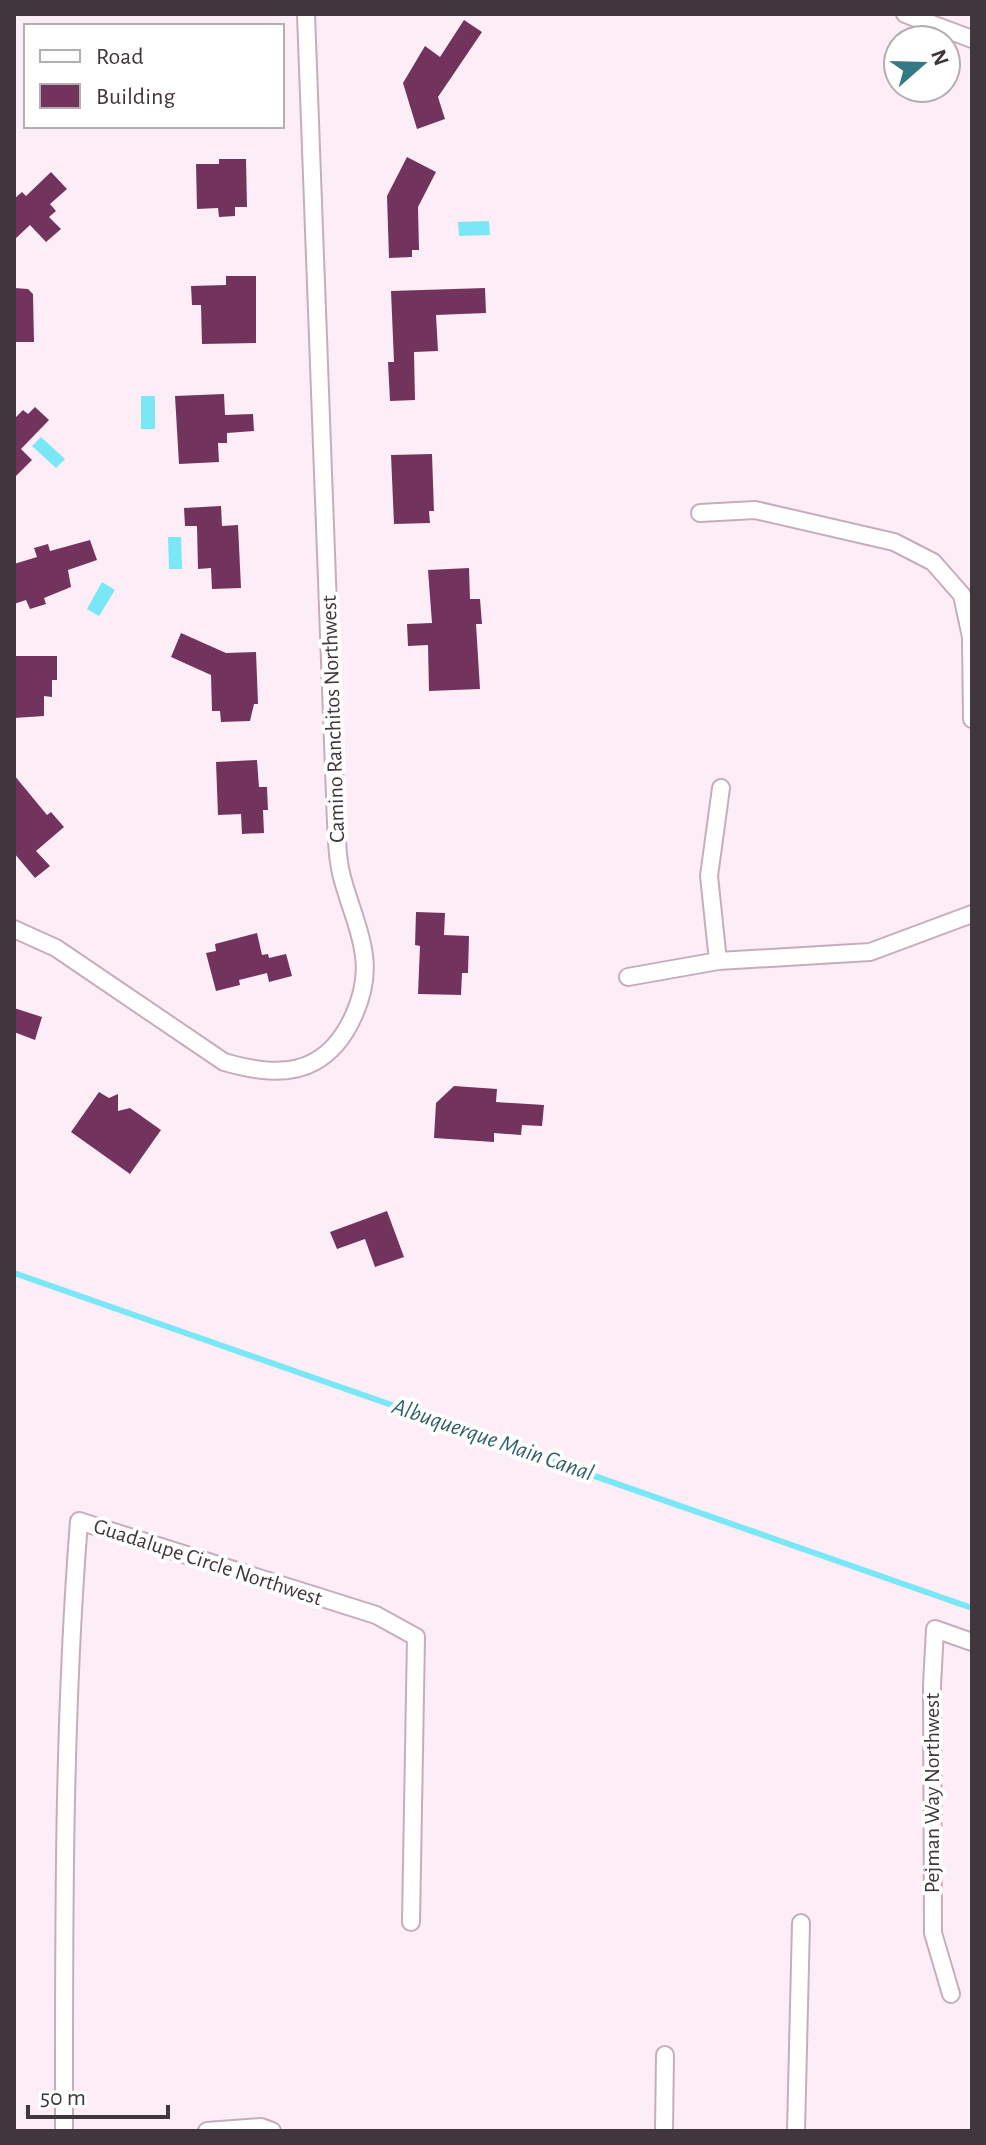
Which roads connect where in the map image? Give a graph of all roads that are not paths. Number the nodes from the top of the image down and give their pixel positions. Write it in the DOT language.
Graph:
graph roads {
  1 [pos="306,14"];
  2 [pos="905,14"];
  3 [pos="972,39"];
  4 [pos="700,513"];
  5 [pos="972,719"];
  6 [pos="721,788"];
  7 [pos="972,914"];
  8 [pos="14,929"];
  9 [pos="718,961"];
  10 [pos="628,977"];
  11 [pos="972,1642"];
  12 [pos="411,1922"];
  13 [pos="801,1923"];
  14 [pos="951,1994"];
  15 [pos="665,2055"];
  16 [pos="64,2131"];
  17 [pos="207,2131"];
  18 [pos="272,2131"];
  19 [pos="664,2131"];
  20 [pos="796,2131"];
  1 -- 8 [label="street, Camino Ranchitos Northwest"];
  2 -- 3 [label="street"];
  4 -- 5 [label="street"];
  6 -- 9 [label="street"];
  7 -- 9 [label="street"];
  9 -- 10 [label="street"];
  11 -- 14 [label="street, Pejman Way Northwest"];
  12 -- 16 [label="street, Guadalupe Circle Northwest"];
  13 -- 20 [label="street"];
  15 -- 19 [label="street"];
  17 -- 18 [label="street"];
}
